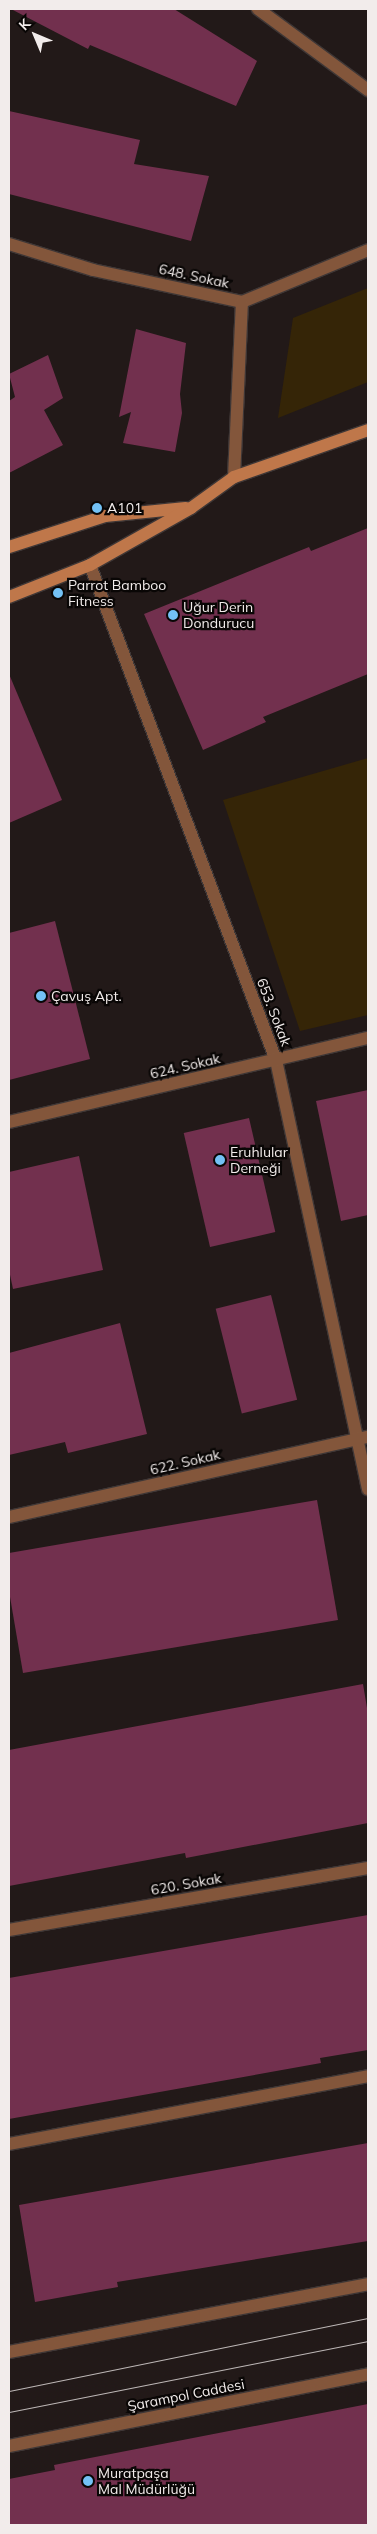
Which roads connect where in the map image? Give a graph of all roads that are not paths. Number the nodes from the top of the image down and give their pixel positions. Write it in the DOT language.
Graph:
graph roads {
  1 [pos="258,9"];
  2 [pos="368,90"];
  3 [pos="9,244"];
  4 [pos="368,250"];
  5 [pos="242,302"];
  6 [pos="368,430"];
  7 [pos="234,477"];
  8 [pos="191,508"];
  9 [pos="9,547"];
  10 [pos="90,565"];
  11 [pos="9,597"];
  12 [pos="368,1038"];
  13 [pos="276,1060"];
  14 [pos="9,1122"];
  15 [pos="363,1438"];
  16 [pos="368,1489"];
  17 [pos="9,1517"];
  18 [pos="368,1868"];
  19 [pos="9,1930"];
  20 [pos="368,2076"];
  21 [pos="9,2144"];
  22 [pos="368,2284"];
  23 [pos="9,2352"];
  24 [pos="368,2374"];
  25 [pos="9,2446"];
  1 -- 2 [label="street"];
  3 -- 5 [label="street, 648. Sokak"];
  4 -- 5 [label="street, 648. Sokak"];
  5 -- 7 [label="street"];
  6 -- 7 [label="main road"];
  7 -- 8 [label="main road"];
  8 -- 9 [label="main road"];
  8 -- 10 [label="main road"];
  10 -- 11 [label="main road"];
  10 -- 13 [label="street, 653. Sokak"];
  12 -- 13 [label="street, 624. Sokak"];
  13 -- 14 [label="street, 624. Sokak"];
  13 -- 15 [label="street, 653. Sokak"];
  15 -- 16 [label="street, 653. Sokak"];
  15 -- 17 [label="street, 622. Sokak"];
  18 -- 19 [label="street, 620. Sokak"];
  20 -- 21 [label="street"];
  22 -- 23 [label="street"];
  24 -- 25 [label="street, Şarampol Caddesi"];
}
